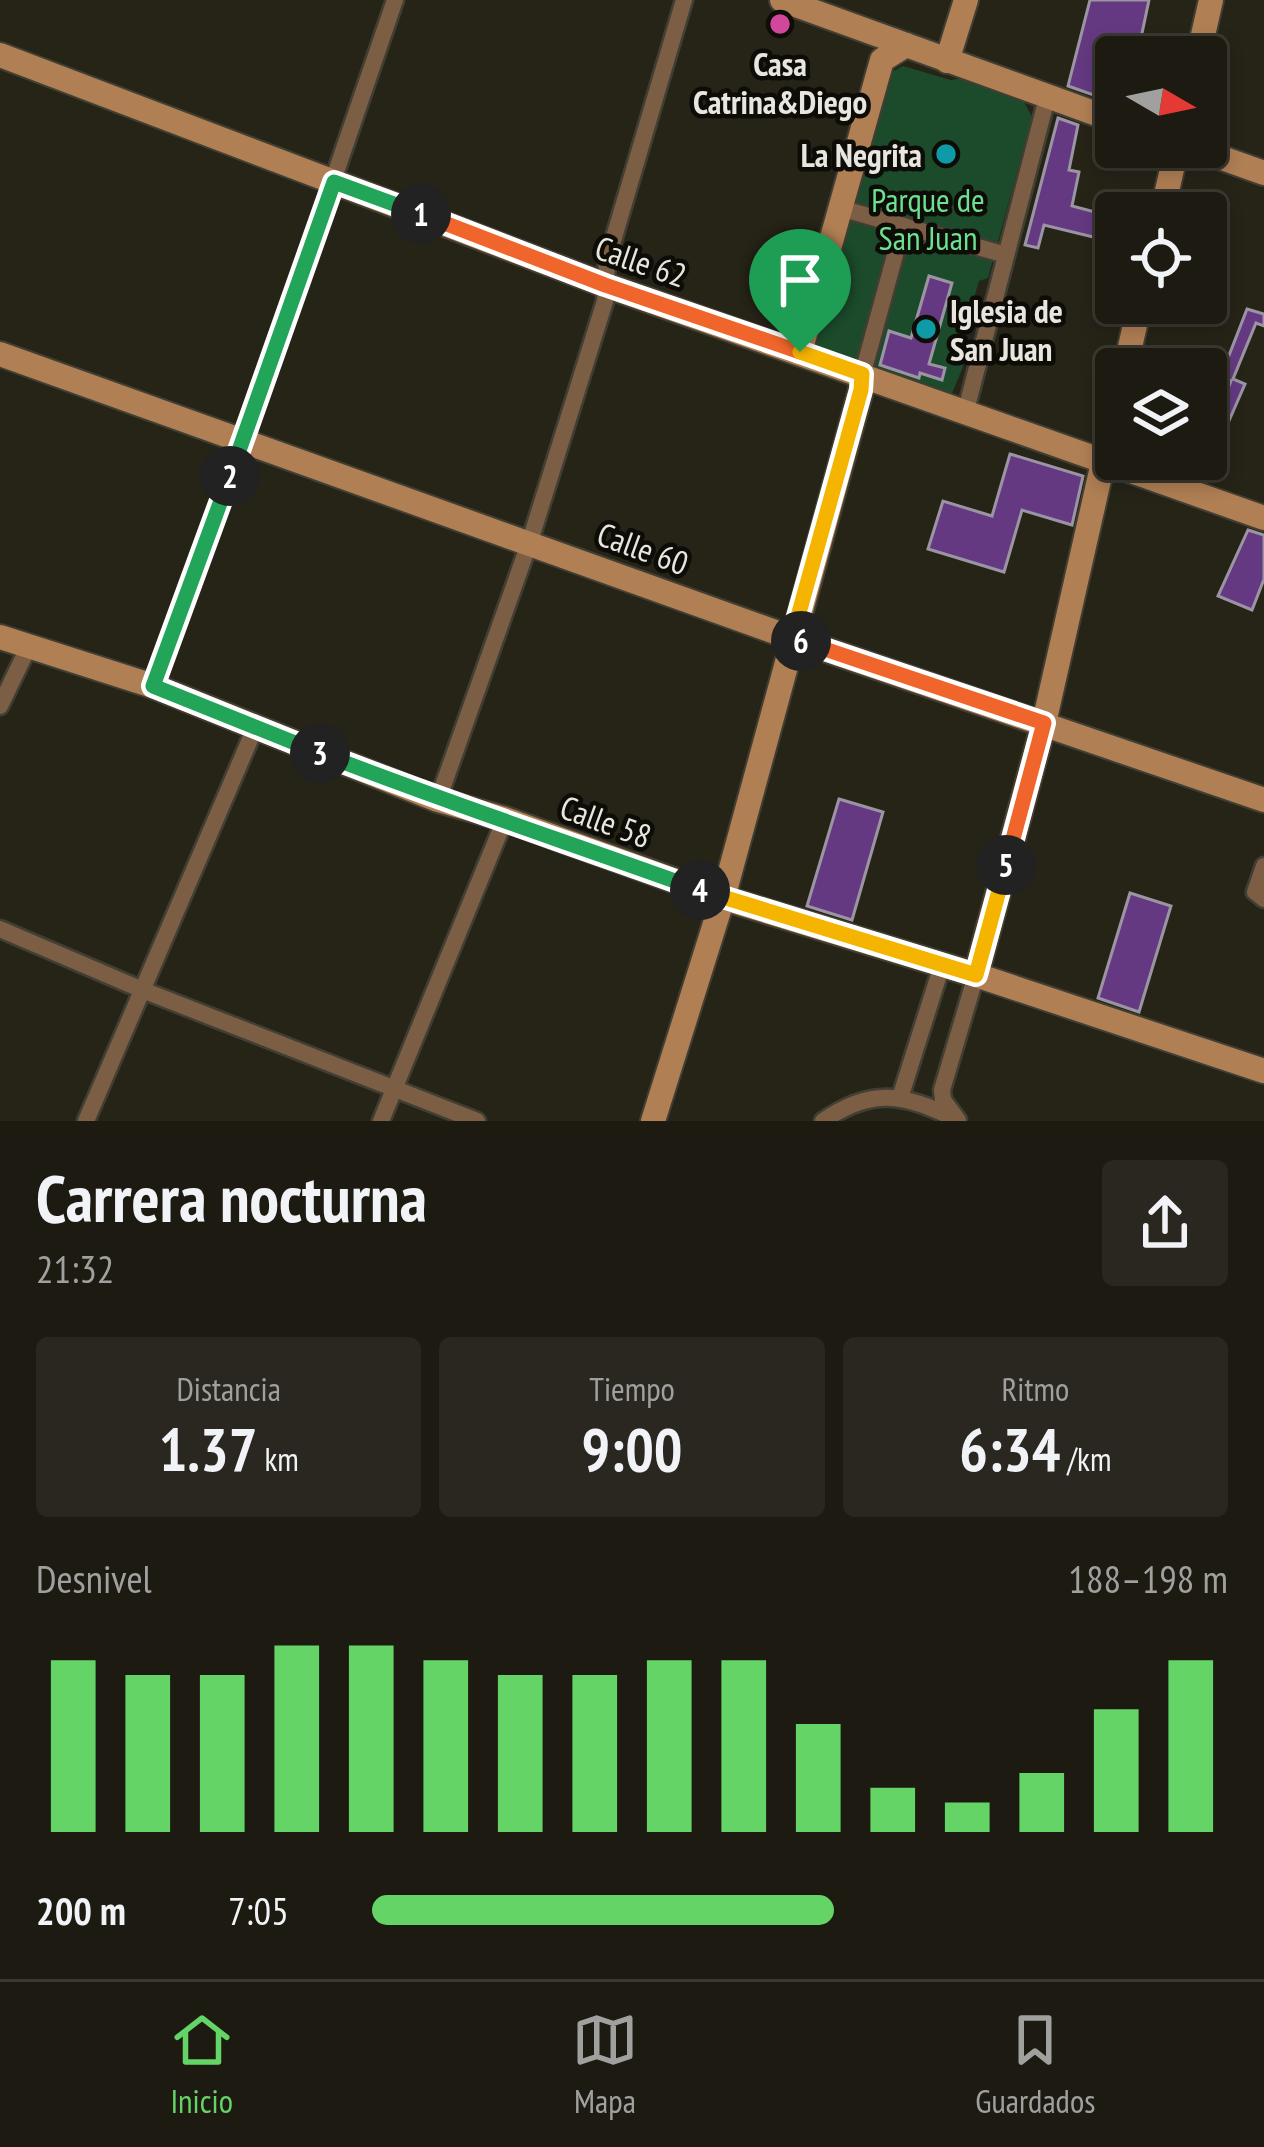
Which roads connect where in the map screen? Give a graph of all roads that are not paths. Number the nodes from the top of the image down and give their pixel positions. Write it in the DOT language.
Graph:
graph roads {
  1 [pos="395,0"];
  2 [pos="684,0"];
  3 [pos="782,0"];
  4 [pos="966,0"];
  5 [pos="1211,0"];
  6 [pos="1203,36"];
  7 [pos="906,45"];
  8 [pos="0,55"];
  9 [pos="947,62"];
  10 [pos="1047,98"];
  11 [pos="1095,115"];
  12 [pos="1227,160"];
  13 [pos="1264,173"];
  14 [pos="334,182"];
  15 [pos="840,208"];
  16 [pos="903,226"];
  17 [pos="1006,255"];
  18 [pos="605,285"];
  19 [pos="800,352"];
  20 [pos="0,354"];
  21 [pos="864,369"];
  22 [pos="965,414"];
  23 [pos="243,443"];
  24 [pos="1095,460"];
  25 [pos="1098,480"];
  26 [pos="1152,480"];
  27 [pos="1264,518"];
  28 [pos="530,541"];
  29 [pos="0,637"];
  30 [pos="792,638"];
  31 [pos="28,648"];
  32 [pos="153,686"];
  33 [pos="0,706"];
  34 [pos="1044,723"];
  35 [pos="255,728"];
  36 [pos="439,800"];
  37 [pos="1264,800"];
  38 [pos="505,819"];
  39 [pos="1264,866"];
  40 [pos="723,898"];
  41 [pos="1264,899"];
  42 [pos="0,929"];
  43 [pos="942,965"];
  44 [pos="976,975"];
  45 [pos="145,991"];
  46 [pos="1264,1071"];
  47 [pos="396,1092"];
  48 [pos="900,1098"];
  49 [pos="959,1120"];
  50 [pos="86,1121"];
  51 [pos="381,1121"];
  52 [pos="477,1121"];
  53 [pos="653,1121"];
  54 [pos="823,1121"];
  1 -- 14 [label="street"];
  2 -- 18 [label="street"];
  3 -- 7 [label="main road"];
  4 -- 9 [label="main road"];
  5 -- 6 [label="main road"];
  7 -- 9 [label="main road"];
  7 -- 15 [label="main road"];
  8 -- 14 [label="main road, Calle 62"];
  9 -- 10 [label="main road"];
  10 -- 11 [label="main road"];
  10 -- 17 [label="street"];
  12 -- 13 [label="main road"];
  14 -- 18 [label="main road, Calle 62"];
  14 -- 23 [label="street"];
  15 -- 16 [label="street"];
  15 -- 19 [label="main road"];
  16 -- 17 [label="street"];
  16 -- 21 [label="street"];
  17 -- 22 [label="street"];
  18 -- 19 [label="main road, Calle 62"];
  18 -- 28 [label="street"];
  19 -- 21 [label="main road, Calle 62"];
  20 -- 23 [label="main road, Calle 60"];
  21 -- 22 [label="main road, Calle 62"];
  21 -- 30 [label="main road"];
  22 -- 24 [label="main road, Calle 62"];
  23 -- 28 [label="main road, Calle 60"];
  23 -- 32 [label="street"];
  25 -- 34 [label="main road"];
  26 -- 27 [label="main road, Calle 62"];
  28 -- 30 [label="main road, Calle 60"];
  28 -- 36 [label="street"];
  29 -- 31 [label="main road, Calle 58"];
  30 -- 34 [label="main road, Calle 60"];
  30 -- 40 [label="main road"];
  31 -- 32 [label="main road, Calle 58"];
  31 -- 33 [label="street"];
  32 -- 35 [label="main road, Calle 58"];
  34 -- 37 [label="main road, Calle 60"];
  34 -- 44 [label="main road"];
  35 -- 36 [label="main road, Calle 58"];
  35 -- 45 [label="street"];
  36 -- 38 [label="main road, Calle 58"];
  38 -- 40 [label="main road, Calle 58"];
  38 -- 47 [label="street"];
  39 -- 41 [label="street"];
  40 -- 43 [label="main road, Calle 58"];
  40 -- 53 [label="main road"];
  42 -- 45 [label="street"];
  43 -- 44 [label="main road, Calle 58"];
  43 -- 48 [label="street"];
  44 -- 46 [label="main road, Calle 58"];
  44 -- 49 [label="street"];
  45 -- 47 [label="street"];
  45 -- 50 [label="street"];
  47 -- 51 [label="street"];
  47 -- 52 [label="street"];
  48 -- 49 [label="street"];
  48 -- 54 [label="street"];
}
